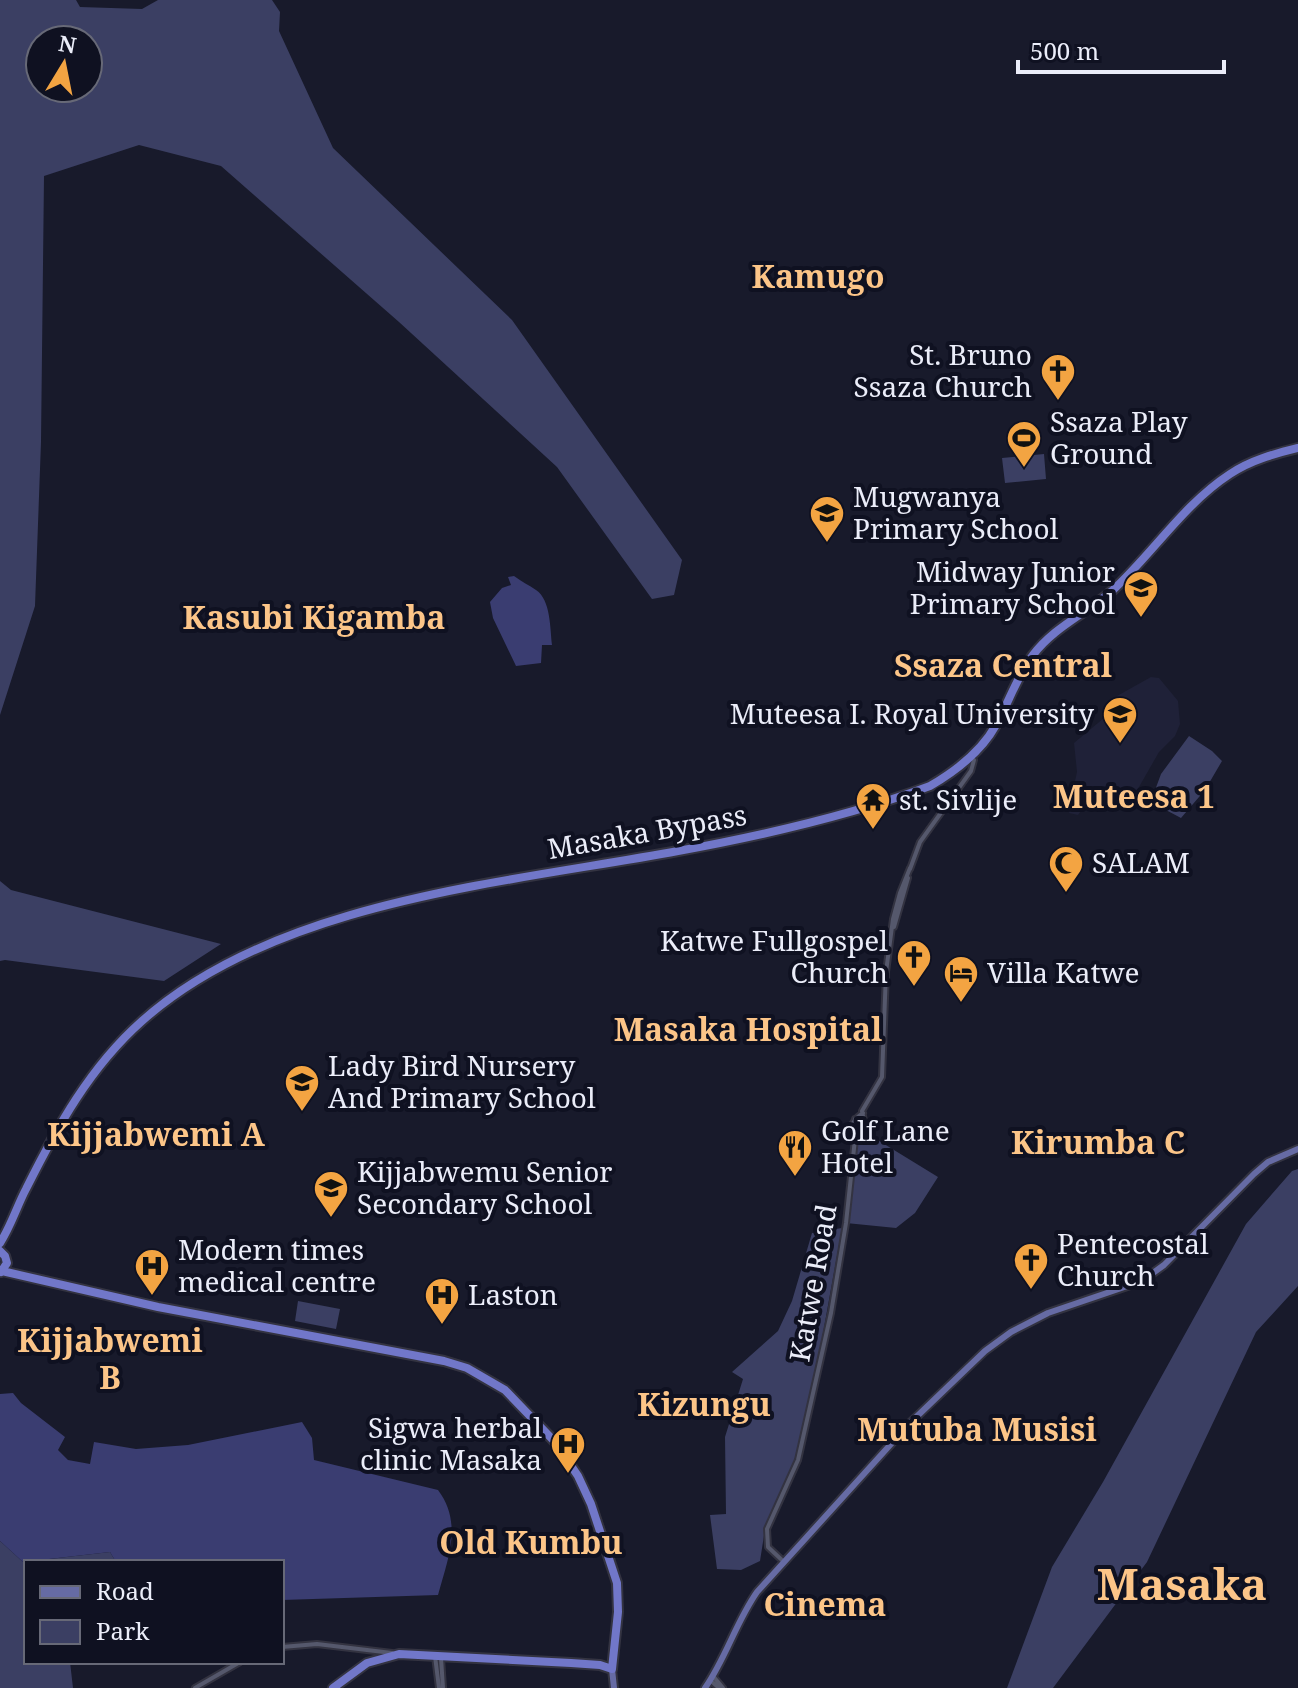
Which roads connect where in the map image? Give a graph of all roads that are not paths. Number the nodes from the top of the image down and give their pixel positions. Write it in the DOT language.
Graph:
graph roads {
  1 [pos="1298,448"];
  2 [pos="970,758"];
  3 [pos="863,1113"];
  4 [pos="855,1119"];
  5 [pos="864,1121"];
  6 [pos="854,1130"];
  7 [pos="862,1132"];
  8 [pos="855,1139"];
  9 [pos="1298,1149"];
  10 [pos="2,1240"];
  11 [pos="2,1252"];
  12 [pos="3,1269"];
  13 [pos="784,1562"];
  14 [pos="284,1647"];
  15 [pos="399,1654"];
  16 [pos="438,1656"];
  17 [pos="237,1664"];
  18 [pos="612,1665"];
  19 [pos="712,1678"];
  20 [pos="613,1687"];
  21 [pos="195,1688"];
  22 [pos="333,1688"];
  23 [pos="441,1688"];
  24 [pos="705,1688"];
  25 [pos="721,1688"];
  1 -- 2 [label="highway, Masaka Bypass"];
  2 -- 3 [label="street"];
  2 -- 10 [label="highway, Masaka Bypass"];
  3 -- 4 [label="street"];
  3 -- 5 [label="street"];
  4 -- 5 [label="street"];
  4 -- 6 [label="street, Katwe Road"];
  5 -- 7 [label="street"];
  6 -- 7 [label="street"];
  6 -- 8 [label="street, Katwe Road"];
  7 -- 8 [label="street"];
  8 -- 13 [label="street, Katwe Road"];
  9 -- 13 [label="main road"];
  10 -- 11 [label="highway, Masaka Bypass"];
  11 -- 12 [label="highway"];
  12 -- 18 [label="highway"];
  13 -- 19 [label="main road"];
  14 -- 15 [label="street"];
  15 -- 16 [label="highway"];
  15 -- 22 [label="highway"];
  16 -- 18 [label="highway"];
  16 -- 23 [label="street"];
  17 -- 21 [label="street"];
  18 -- 20 [label="main road"];
  19 -- 24 [label="main road"];
  19 -- 25 [label="street"];
}
